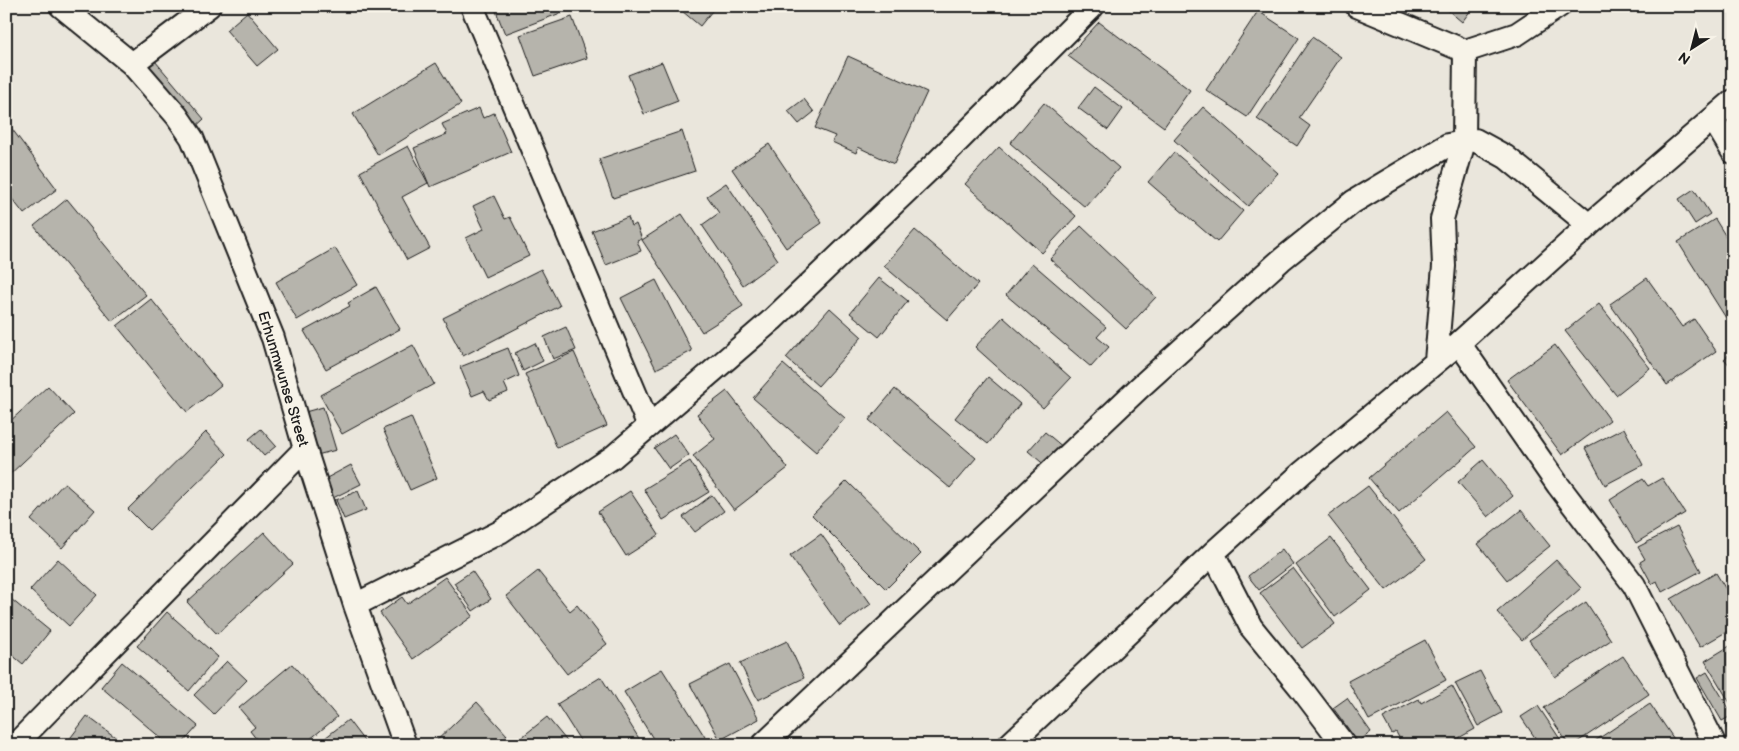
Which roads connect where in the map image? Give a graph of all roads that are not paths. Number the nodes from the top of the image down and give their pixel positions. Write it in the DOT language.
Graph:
graph roads {
  1 [pos="61,6"];
  2 [pos="208,6"];
  3 [pos="472,6"];
  4 [pos="1093,6"];
  5 [pos="1357,6"];
  6 [pos="1559,6"];
  7 [pos="1465,51"];
  8 [pos="132,64"];
  9 [pos="1733,101"];
  10 [pos="1713,119"];
  11 [pos="1464,142"];
  12 [pos="1733,152"];
  13 [pos="1589,225"];
  14 [pos="1459,343"];
  15 [pos="1436,362"];
  16 [pos="649,426"];
  17 [pos="305,449"];
  18 [pos="1213,553"];
  19 [pos="356,605"];
  20 [pos="15,745"];
  21 [pos="405,745"];
  22 [pos="763,745"];
  23 [pos="1009,745"];
  24 [pos="1344,745"];
  25 [pos="1715,745"];
  1 -- 8 [label="street, Erhunmwunse Street"];
  2 -- 8 [label="street"];
  3 -- 16 [label="street"];
  4 -- 16 [label="street"];
  5 -- 7 [label="street"];
  6 -- 7 [label="street"];
  7 -- 11 [label="street"];
  8 -- 17 [label="street, Erhunmwunse Street"];
  9 -- 10 [label="street"];
  10 -- 12 [label="street"];
  10 -- 13 [label="street"];
  11 -- 13 [label="street"];
  11 -- 15 [label="street"];
  11 -- 22 [label="street"];
  13 -- 14 [label="street"];
  14 -- 15 [label="street"];
  14 -- 25 [label="street"];
  15 -- 18 [label="street"];
  16 -- 19 [label="street"];
  17 -- 19 [label="street, Erhunmwunse Street"];
  17 -- 20 [label="street"];
  18 -- 23 [label="street"];
  18 -- 24 [label="street"];
  19 -- 21 [label="street, Erhunmwunse Street"];
}
